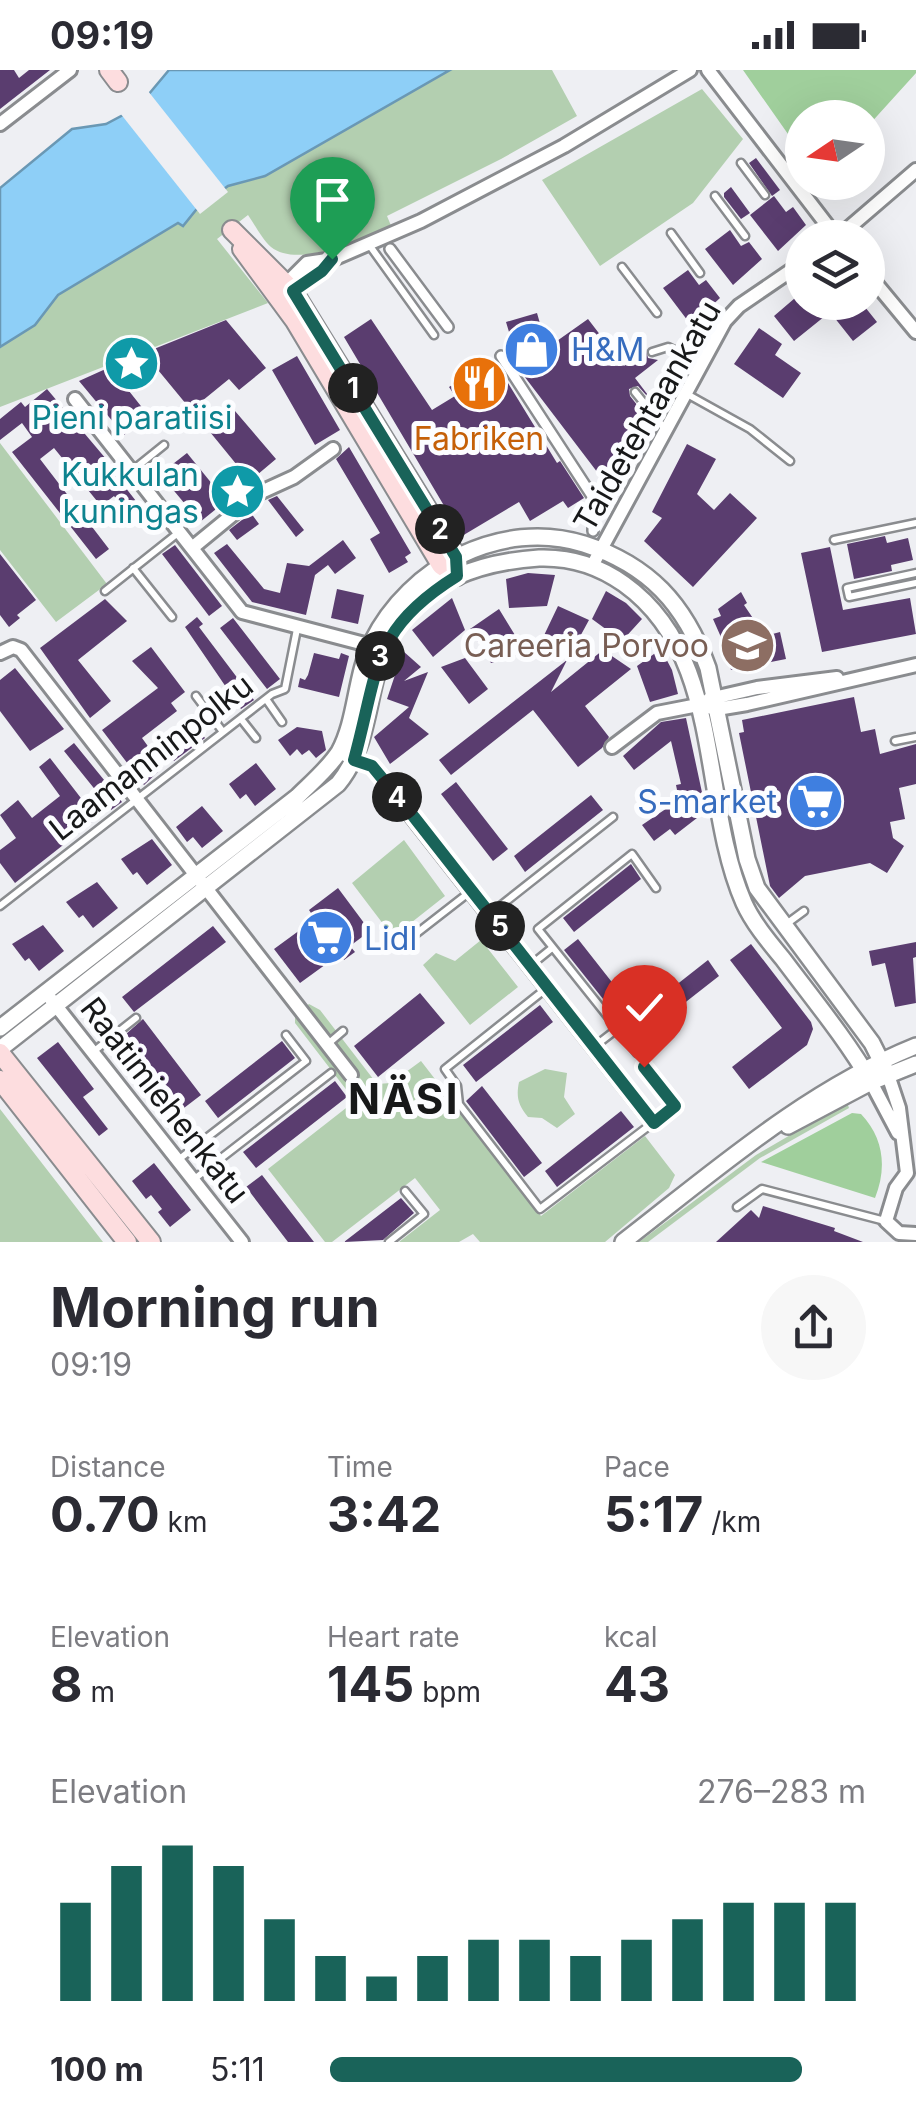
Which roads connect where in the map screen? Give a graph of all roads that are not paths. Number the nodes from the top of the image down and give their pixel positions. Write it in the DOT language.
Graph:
graph roads {
  1 [pos="690,70"];
  2 [pos="708,70"];
  3 [pos="67,72"];
  4 [pos="0,124"];
  5 [pos="741,163"];
  6 [pos="916,170"];
  7 [pos="765,195"];
  8 [pos="715,196"];
  9 [pos="823,220"];
  10 [pos="858,220"];
  11 [pos="671,233"];
  12 [pos="745,236"];
  13 [pos="369,245"];
  14 [pos="390,248"];
  15 [pos="622,267"];
  16 [pos="700,273"];
  17 [pos="785,275"];
  18 [pos="285,290"];
  19 [pos="885,295"];
  20 [pos="657,314"];
  21 [pos="448,328"];
  22 [pos="916,332"];
  23 [pos="434,335"];
  24 [pos="652,352"];
  25 [pos="501,356"];
  26 [pos="702,363"];
  27 [pos="635,392"];
  28 [pos="686,393"];
  29 [pos="75,399"];
  30 [pos="666,430"];
  31 [pos="164,446"];
  32 [pos="333,449"];
  33 [pos="790,460"];
  34 [pos="132,471"];
  35 [pos="916,523"];
  36 [pos="180,531"];
  37 [pos="593,531"];
  38 [pos="834,540"];
  39 [pos="192,548"];
  40 [pos="601,550"];
  41 [pos="452,566"];
  42 [pos="592,566"];
  43 [pos="134,568"];
  44 [pos="916,574"];
  45 [pos="916,583"];
  46 [pos="105,592"];
  47 [pos="172,617"];
  48 [pos="298,628"];
  49 [pos="377,647"];
  50 [pos="0,652"];
  51 [pos="916,665"];
  52 [pos="196,696"];
  53 [pos="266,699"];
  54 [pos="716,703"];
  55 [pos="698,705"];
  56 [pos="241,718"];
  57 [pos="282,722"];
  58 [pos="223,732"];
  59 [pos="916,737"];
  60 [pos="256,738"];
  61 [pos="895,741"];
  62 [pos="612,748"];
  63 [pos="339,752"];
  64 [pos="354,760"];
  65 [pos="138,800"];
  66 [pos="613,818"];
  67 [pos="196,874"];
  68 [pos="206,888"];
  69 [pos="656,888"];
  70 [pos="472,890"];
  71 [pos="0,906"];
  72 [pos="804,911"];
  73 [pos="490,914"];
  74 [pos="784,926"];
  75 [pos="399,947"];
  76 [pos="552,948"];
  77 [pos="531,965"];
  78 [pos="548,988"];
  79 [pos="50,999"];
  80 [pos="136,1018"];
  81 [pos="0,1028"];
  82 [pos="617,1029"];
  83 [pos="343,1031"];
  84 [pos="286,1035"];
  85 [pos="327,1044"];
  86 [pos="594,1046"];
  87 [pos="916,1046"];
  88 [pos="0,1051"];
  89 [pos="92,1052"];
  90 [pos="636,1053"];
  91 [pos="916,1064"];
  92 [pos="644,1067"];
  93 [pos="884,1067"];
  94 [pos="331,1073"];
  95 [pos="352,1075"];
  96 [pos="867,1075"];
  97 [pos="0,1080"];
  98 [pos="654,1123"];
  99 [pos="902,1145"];
  100 [pos="177,1161"];
  101 [pos="911,1176"];
  102 [pos="192,1181"];
  103 [pos="405,1190"];
  104 [pos="737,1207"];
  105 [pos="886,1221"];
  106 [pos="916,1234"];
  107 [pos="128,1242"];
  108 [pos="150,1242"];
  109 [pos="242,1242"];
  110 [pos="388,1242"];
  111 [pos="624,1242"];
  1 -- 13 [label="street"];
  2 -- 9 [label="street"];
  3 -- 4 [label="street"];
  5 -- 7 [label="lane"];
  6 -- 10 [label="street"];
  8 -- 12 [label="lane"];
  11 -- 16 [label="lane"];
  13 -- 18 [label="street"];
  13 -- 23 [label="lane"];
  14 -- 21 [label="street"];
  15 -- 20 [label="lane"];
  17 -- 26 [label="street, Taidetehtaankatu"];
  18 -- 41 [label="main road"];
  19 -- 22 [label="street"];
  24 -- 26 [label="lane"];
  25 -- 37 [label="street"];
  26 -- 28 [label="street, Taidetehtaankatu"];
  27 -- 30 [label="lane"];
  28 -- 30 [label="street, Taidetehtaankatu"];
  28 -- 33 [label="lane"];
  29 -- 34 [label="street"];
  30 -- 40 [label="street, Taidetehtaankatu"];
  31 -- 34 [label="lane"];
  32 -- 39 [label="street"];
  34 -- 36 [label="street"];
  35 -- 38 [label="lane"];
  36 -- 39 [label="street"];
  36 -- 43 [label="lane"];
  39 -- 48 [label="street"];
  40 -- 41 [label="street"];
  40 -- 42 [label="street, Taidetehtaankatu"];
  40 -- 54 [label="street"];
  41 -- 42 [label="street"];
  41 -- 49 [label="street"];
  42 -- 55 [label="street"];
  43 -- 46 [label="lane"];
  43 -- 47 [label="lane"];
  44 -- 45 [label="lane"];
  48 -- 49 [label="street"];
  48 -- 53 [label="lane, Laamanninpolku"];
  49 -- 63 [label="street"];
  49 -- 64 [label="street"];
  50 -- 65 [label="street"];
  51 -- 54 [label="street"];
  52 -- 58 [label="lane"];
  53 -- 56 [label="lane, Laamanninpolku"];
  53 -- 57 [label="lane"];
  54 -- 55 [label="street"];
  54 -- 74 [label="street"];
  55 -- 62 [label="street"];
  55 -- 96 [label="street"];
  56 -- 58 [label="lane, Laamanninpolku"];
  56 -- 60 [label="lane"];
  58 -- 65 [label="lane, Laamanninpolku"];
  59 -- 61 [label="lane"];
  63 -- 64 [label="street"];
  63 -- 67 [label="street"];
  64 -- 68 [label="street"];
  64 -- 70 [label="street"];
  65 -- 67 [label="street"];
  65 -- 71 [label="lane, Laamanninpolku"];
  66 -- 73 [label="lane"];
  67 -- 68 [label="street"];
  67 -- 79 [label="street"];
  68 -- 79 [label="street"];
  68 -- 85 [label="street"];
  69 -- 76 [label="lane"];
  70 -- 73 [label="street"];
  70 -- 75 [label="lane"];
  72 -- 74 [label="lane"];
  73 -- 77 [label="street"];
  74 -- 93 [label="street"];
  76 -- 77 [label="lane"];
  76 -- 82 [label="lane"];
  77 -- 78 [label="street"];
  78 -- 86 [label="street"];
  78 -- 98 [label="lane"];
  79 -- 81 [label="street"];
  79 -- 88 [label="street"];
  79 -- 89 [label="street, Raatimiehenkatu"];
  80 -- 89 [label="lane"];
  82 -- 86 [label="lane"];
  82 -- 90 [label="lane"];
  83 -- 85 [label="lane"];
  84 -- 100 [label="lane"];
  85 -- 95 [label="street"];
  86 -- 98 [label="street"];
  87 -- 93 [label="street"];
  88 -- 108 [label="main road"];
  89 -- 100 [label="street, Raatimiehenkatu"];
  91 -- 93 [label="street"];
  92 -- 98 [label="lane"];
  93 -- 96 [label="street"];
  93 -- 99 [label="street"];
  94 -- 102 [label="lane"];
  96 -- 99 [label="street"];
  96 -- 111 [label="street"];
  97 -- 107 [label="main road"];
  99 -- 101 [label="street"];
  100 -- 102 [label="street, Raatimiehenkatu"];
  101 -- 105 [label="street"];
  102 -- 109 [label="street, Raatimiehenkatu"];
  103 -- 110 [label="lane"];
  104 -- 105 [label="lane"];
  105 -- 106 [label="street"];
}
